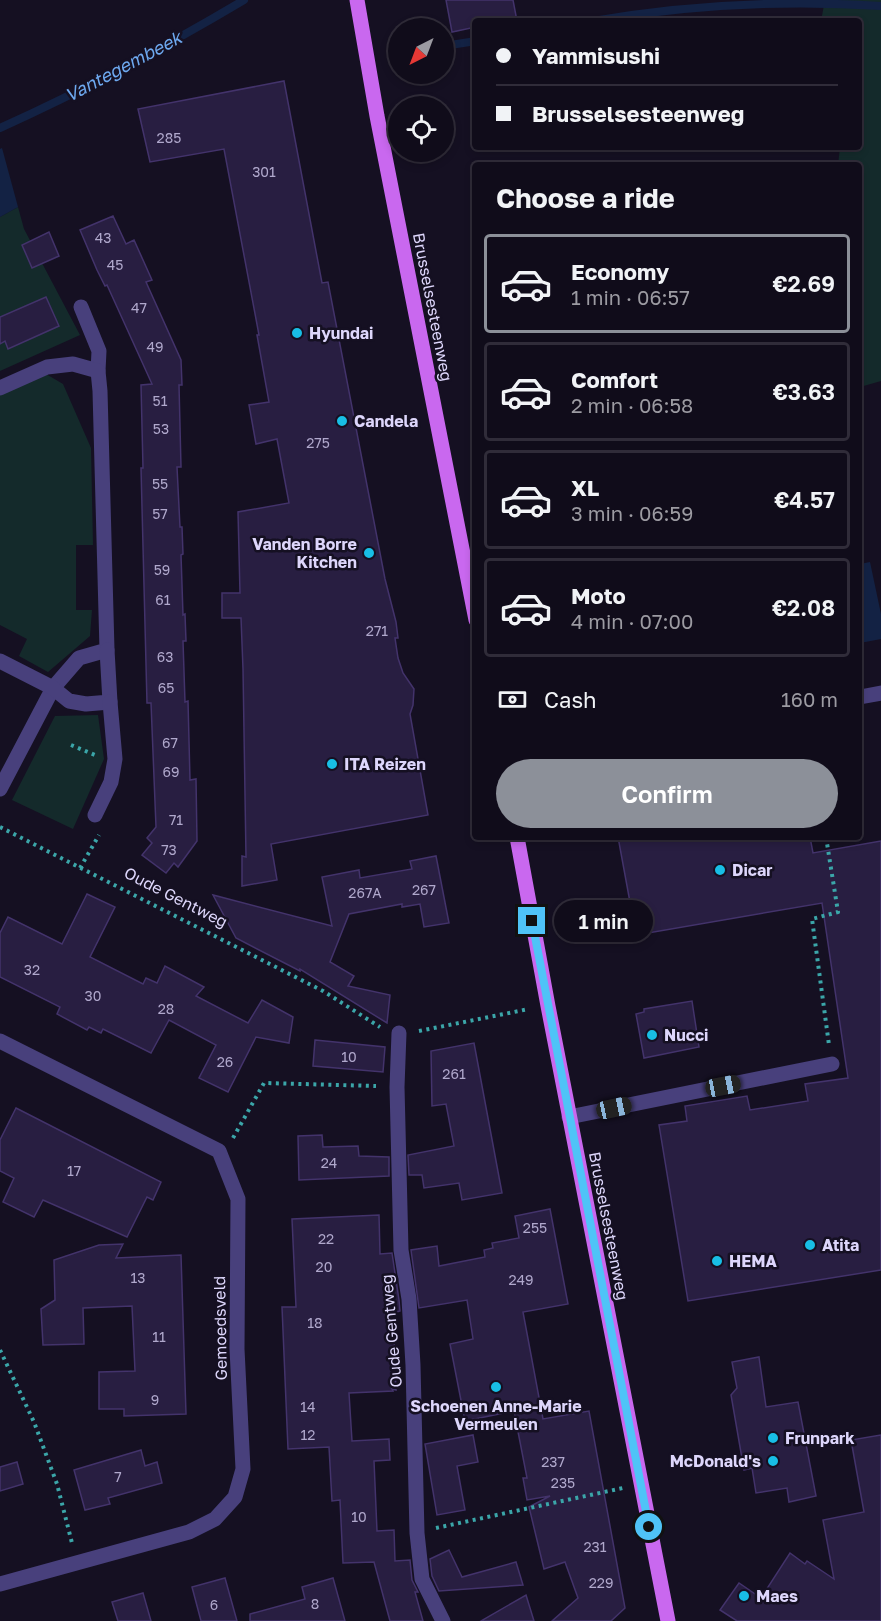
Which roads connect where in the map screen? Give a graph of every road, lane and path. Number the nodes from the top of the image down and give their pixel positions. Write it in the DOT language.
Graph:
graph roads {
  1 [pos="357,0"];
  2 [pos="81,308"];
  3 [pos="98,371"];
  4 [pos="0,388"];
  5 [pos="472,600"];
  6 [pos="107,650"];
  7 [pos="0,661"];
  8 [pos="53,688"];
  9 [pos="881,693"];
  10 [pos="862,697"];
  11 [pos="110,702"];
  12 [pos="0,789"];
  13 [pos="95,815"];
  14 [pos="0,827"];
  15 [pos="518,840"];
  16 [pos="826,840"];
  17 [pos="80,868"];
  18 [pos="548,1006"];
  19 [pos="399,1034"];
  20 [pos="0,1041"];
  21 [pos="832,1064"];
  22 [pos="397,1087"];
  23 [pos="569,1117"];
  24 [pos="219,1151"];
  25 [pos="0,1350"];
  26 [pos="641,1484"];
  27 [pos="417,1533"];
  28 [pos="76,1563"];
  29 [pos="0,1584"];
  30 [pos="443,1621"];
  31 [pos="668,1621"];
  1 -- 5 [label="main road, Brusselsesteenweg"];
  2 -- 3 [label="street"];
  3 -- 4 [label="street"];
  3 -- 6 [label="street"];
  6 -- 8 [label="street"];
  6 -- 11 [label="street"];
  7 -- 8 [label="street"];
  8 -- 11 [label="street"];
  8 -- 12 [label="street"];
  9 -- 10 [label="street"];
  11 -- 13 [label="street"];
  13 -- 17 [label="path"];
  14 -- 17 [label="path, Oude Gentweg"];
  15 -- 18 [label="main road, Brusselsesteenweg"];
  16 -- 21 [label="path"];
  17 -- 19 [label="path, Oude Gentweg"];
  18 -- 19 [label="path"];
  18 -- 23 [label="main road, Brusselsesteenweg"];
  19 -- 22 [label="street, Oude Gentweg"];
  20 -- 24 [label="street"];
  21 -- 23 [label="street"];
  22 -- 24 [label="path"];
  22 -- 27 [label="street, Oude Gentweg"];
  23 -- 26 [label="main road, Brusselsesteenweg"];
  24 -- 28 [label="street, Gemoedsveld"];
  25 -- 28 [label="path"];
  26 -- 27 [label="path"];
  26 -- 31 [label="main road, Brusselsesteenweg"];
  27 -- 30 [label="street, Oude Gentweg"];
  28 -- 29 [label="street, Gemoedsveld"];
}
